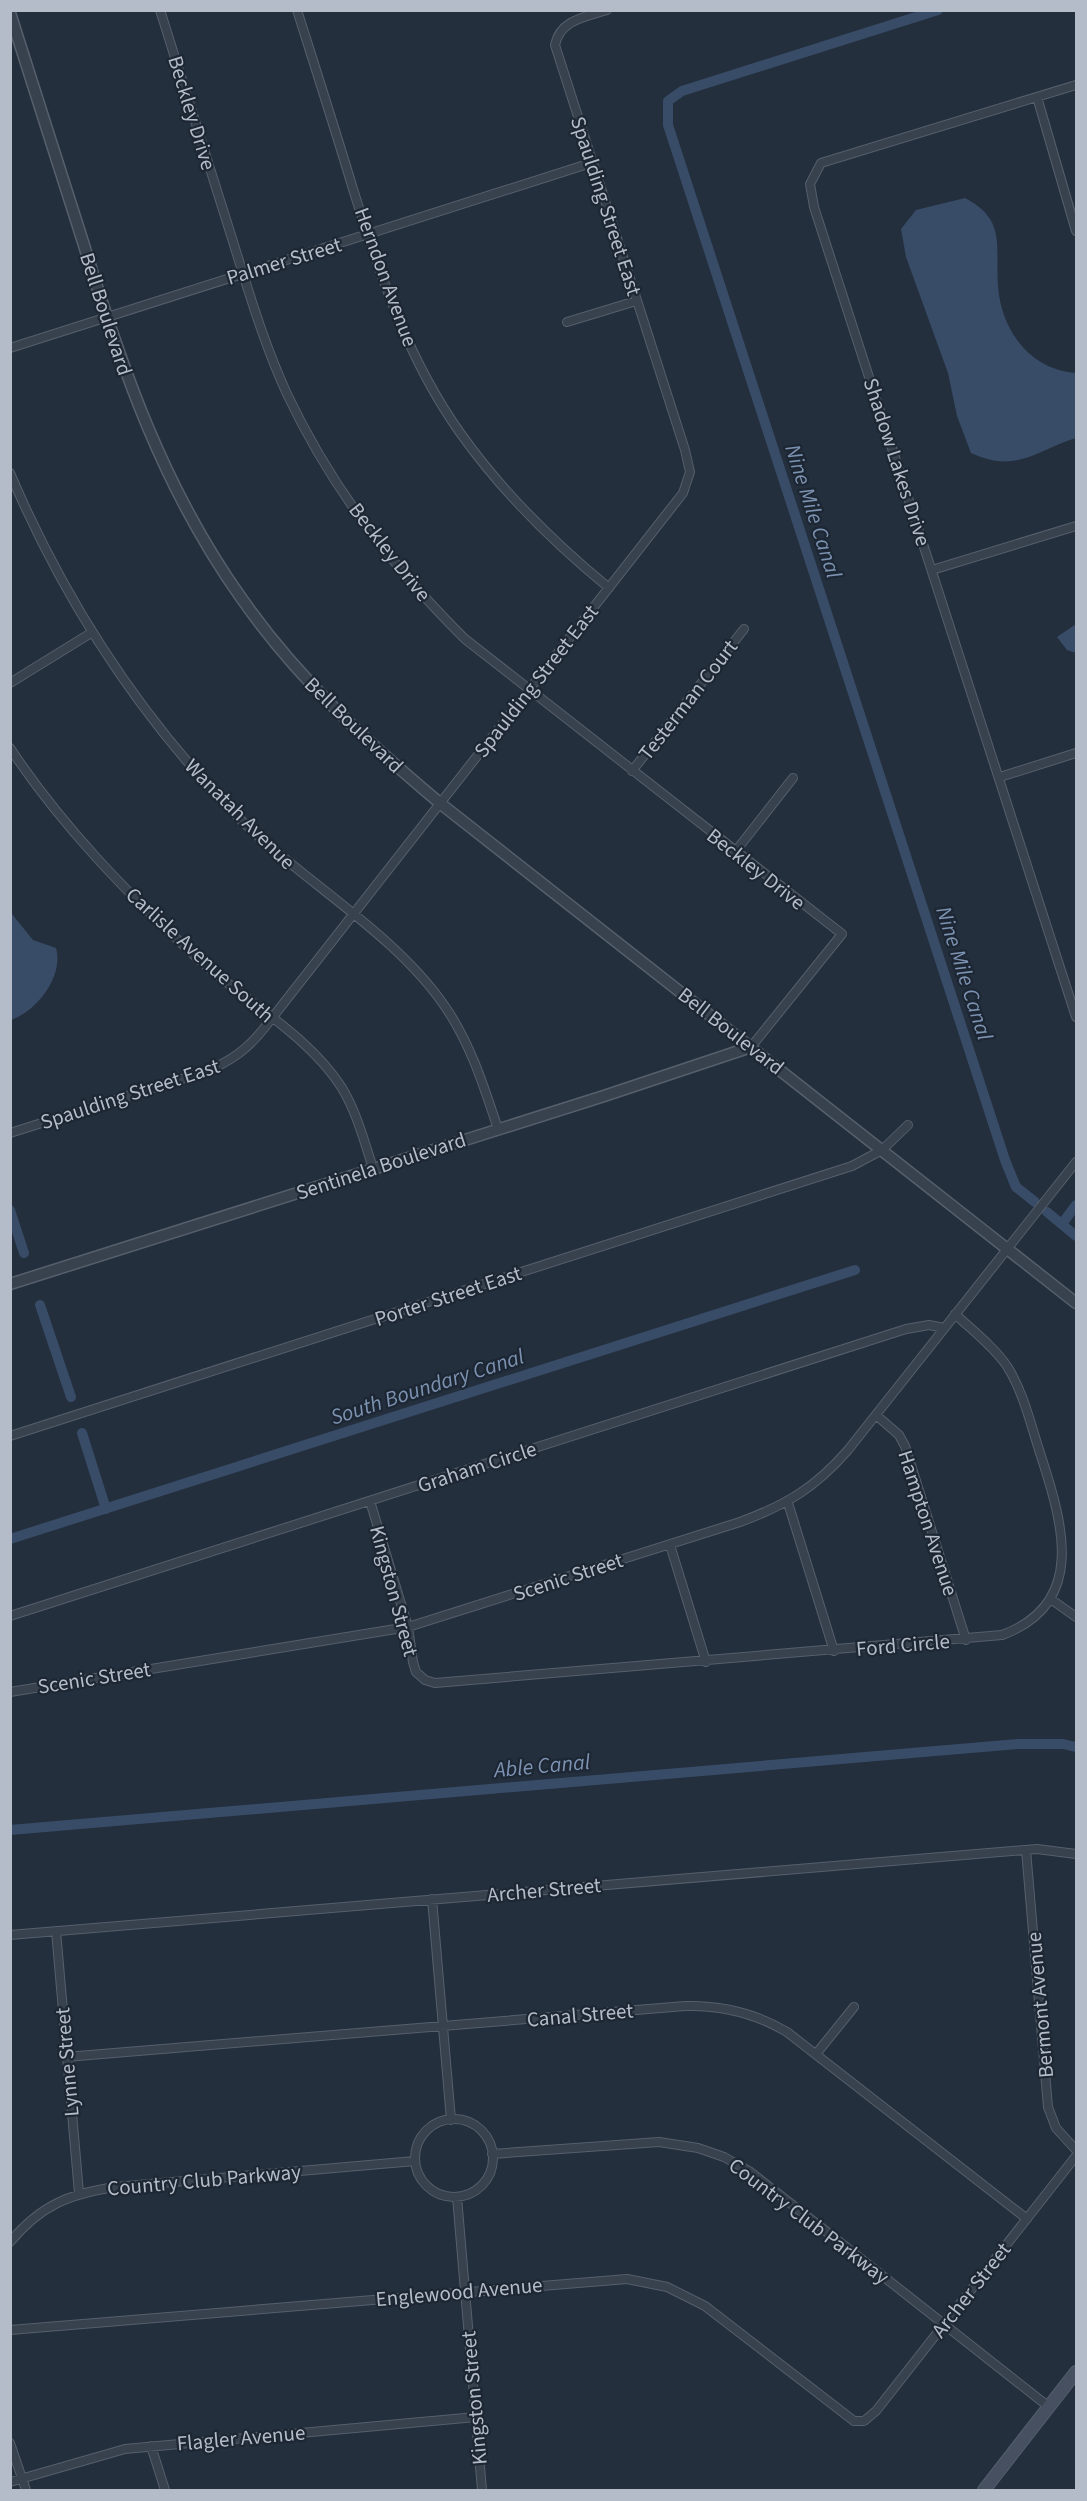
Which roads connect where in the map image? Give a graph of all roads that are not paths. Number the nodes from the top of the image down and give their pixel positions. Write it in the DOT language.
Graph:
graph roads {
  1 [pos="160,10"];
  2 [pos="297,10"];
  3 [pos="607,10"];
  4 [pos="10,13"];
  5 [pos="1077,85"];
  6 [pos="1037,97"];
  7 [pos="591,163"];
  8 [pos="1077,231"];
  9 [pos="368,234"];
  10 [pos="243,273"];
  11 [pos="636,301"];
  12 [pos="106,317"];
  13 [pos="567,322"];
  14 [pos="10,348"];
  15 [pos="10,473"];
  16 [pos="1077,526"];
  17 [pos="932,570"];
  18 [pos="609,588"];
  19 [pos="744,629"];
  20 [pos="91,633"];
  21 [pos="10,683"];
  22 [pos="529,691"];
  23 [pos="10,748"];
  24 [pos="1077,753"];
  25 [pos="632,771"];
  26 [pos="1000,777"];
  27 [pos="793,778"];
  28 [pos="441,804"];
  29 [pos="735,852"];
  30 [pos="353,915"];
  31 [pos="1075,1007"];
  32 [pos="1077,1017"];
  33 [pos="272,1019"];
  34 [pos="751,1047"];
  35 [pos="908,1125"];
  36 [pos="498,1129"];
  37 [pos="10,1133"];
  38 [pos="882,1150"];
  39 [pos="1077,1162"];
  40 [pos="373,1168"];
  41 [pos="1008,1249"];
  42 [pos="10,1284"];
  43 [pos="1077,1303"];
  44 [pos="955,1314"];
  45 [pos="944,1328"];
  46 [pos="876,1415"];
  47 [pos="10,1436"];
  48 [pos="370,1501"];
  49 [pos="788,1503"];
  50 [pos="670,1545"];
  51 [pos="1052,1600"];
  52 [pos="10,1616"];
  53 [pos="1077,1617"];
  54 [pos="408,1627"];
  55 [pos="966,1640"];
  56 [pos="834,1651"];
  57 [pos="706,1662"];
  58 [pos="423,1678"];
  59 [pos="10,1692"];
  60 [pos="1026,1850"];
  61 [pos="1077,1854"];
  62 [pos="432,1899"];
  63 [pos="56,1931"];
  64 [pos="10,1935"];
  65 [pos="854,2007"];
  66 [pos="443,2026"];
  67 [pos="816,2054"];
  68 [pos="66,2057"];
  69 [pos="451,2120"];
  70 [pos="1077,2150"];
  71 [pos="492,2154"];
  72 [pos="1077,2156"];
  73 [pos="415,2161"];
  74 [pos="79,2193"];
  75 [pos="457,2197"];
  76 [pos="1027,2219"];
  77 [pos="10,2242"];
  78 [pos="464,2292"];
  79 [pos="945,2324"];
  80 [pos="10,2330"];
  81 [pos="1077,2372"];
  82 [pos="1049,2407"];
  83 [pos="476,2417"];
  84 [pos="864,2421"];
  85 [pos="10,2443"];
  86 [pos="151,2445"];
  87 [pos="22,2478"];
  88 [pos="10,2482"];
  89 [pos="26,2490"];
  90 [pos="165,2490"];
  91 [pos="482,2490"];
  92 [pos="984,2490"];
  1 -- 10 [label="street, Beckley Drive"];
  2 -- 9 [label="street, Herndon Avenue"];
  3 -- 7 [label="street, Spaulding Street East"];
  4 -- 12 [label="street, Bell Boulevard"];
  5 -- 6 [label="street, Shadow Lakes Drive"];
  6 -- 8 [label="street"];
  6 -- 17 [label="street, Shadow Lakes Drive"];
  7 -- 9 [label="street, Palmer Street"];
  7 -- 11 [label="street, Spaulding Street East"];
  9 -- 10 [label="street, Palmer Street"];
  9 -- 18 [label="street, Herndon Avenue"];
  10 -- 12 [label="street, Palmer Street"];
  10 -- 22 [label="street, Beckley Drive"];
  11 -- 13 [label="street"];
  11 -- 18 [label="street, Spaulding Street East"];
  12 -- 14 [label="street, Palmer Street"];
  12 -- 28 [label="street, Bell Boulevard"];
  15 -- 20 [label="street, Wanatah Avenue"];
  16 -- 17 [label="street"];
  17 -- 26 [label="street, Shadow Lakes Drive"];
  18 -- 22 [label="street, Spaulding Street East"];
  19 -- 25 [label="street, Testerman Court"];
  20 -- 21 [label="street"];
  20 -- 30 [label="street, Wanatah Avenue"];
  22 -- 25 [label="street, Beckley Drive"];
  22 -- 28 [label="street, Spaulding Street East"];
  23 -- 33 [label="street, Carlisle Avenue South"];
  24 -- 26 [label="street"];
  25 -- 29 [label="street, Beckley Drive"];
  26 -- 31 [label="street, Shadow Lakes Drive"];
  27 -- 29 [label="street"];
  28 -- 30 [label="street, Spaulding Street East"];
  28 -- 34 [label="street, Bell Boulevard"];
  29 -- 34 [label="street, Beckley Drive"];
  30 -- 33 [label="street, Spaulding Street East"];
  30 -- 36 [label="street, Wanatah Avenue"];
  31 -- 32 [label="street, Shadow Lakes Drive"];
  33 -- 37 [label="street, Spaulding Street East"];
  33 -- 40 [label="street, Carlisle Avenue South"];
  34 -- 36 [label="street, Sentinela Boulevard"];
  34 -- 38 [label="street, Bell Boulevard"];
  35 -- 38 [label="street, Porter Street East"];
  36 -- 40 [label="street, Sentinela Boulevard"];
  38 -- 41 [label="street, Bell Boulevard"];
  38 -- 47 [label="street, Porter Street East"];
  39 -- 41 [label="street"];
  40 -- 42 [label="street, Sentinela Boulevard"];
  41 -- 43 [label="street, Bell Boulevard"];
  41 -- 44 [label="street, Scenic Street"];
  44 -- 45 [label="street, Scenic Street"];
  44 -- 51 [label="street, Ford Circle"];
  45 -- 46 [label="street, Scenic Street"];
  45 -- 48 [label="street, Graham Circle"];
  46 -- 49 [label="street, Scenic Street"];
  46 -- 55 [label="street, Hampton Avenue"];
  48 -- 52 [label="street, Graham Circle"];
  48 -- 54 [label="street, Kingston Street"];
  49 -- 50 [label="street, Scenic Street"];
  49 -- 56 [label="street"];
  50 -- 54 [label="street, Scenic Street"];
  50 -- 57 [label="street"];
  51 -- 53 [label="street"];
  51 -- 55 [label="street, Ford Circle"];
  54 -- 58 [label="street, Kingston Street"];
  54 -- 59 [label="street, Scenic Street"];
  55 -- 56 [label="street, Ford Circle"];
  56 -- 57 [label="street, Ford Circle"];
  57 -- 58 [label="street, Ford Circle"];
  60 -- 61 [label="street, Archer Street"];
  60 -- 62 [label="street, Archer Street"];
  60 -- 70 [label="street, Bermont Avenue"];
  62 -- 63 [label="street, Archer Street"];
  62 -- 66 [label="street"];
  63 -- 64 [label="street, Archer Street"];
  63 -- 68 [label="street, Lynne Street"];
  65 -- 67 [label="street"];
  66 -- 67 [label="street, Canal Street"];
  66 -- 68 [label="street, Canal Street"];
  66 -- 69 [label="street"];
  67 -- 76 [label="street, Canal Street"];
  68 -- 74 [label="street, Lynne Street"];
  69 -- 71 [label="street"];
  69 -- 73 [label="street"];
  71 -- 75 [label="street"];
  71 -- 79 [label="street, Country Club Parkway"];
  72 -- 76 [label="street, Archer Street"];
  73 -- 74 [label="street, Country Club Parkway"];
  73 -- 75 [label="street"];
  74 -- 77 [label="street, Country Club Parkway"];
  75 -- 78 [label="street, Kingston Street"];
  76 -- 79 [label="street, Archer Street"];
  78 -- 80 [label="street, Englewood Avenue"];
  78 -- 83 [label="street, Kingston Street"];
  78 -- 84 [label="street, Englewood Avenue"];
  79 -- 82 [label="street, Country Club Parkway"];
  79 -- 84 [label="street, Archer Street"];
  81 -- 82 [label="main road"];
  82 -- 92 [label="main road"];
  83 -- 86 [label="street, Flagler Avenue"];
  83 -- 91 [label="street, Kingston Street"];
  85 -- 87 [label="street"];
  86 -- 87 [label="street, Flagler Avenue"];
  86 -- 90 [label="street"];
  87 -- 88 [label="street, Flagler Avenue"];
  87 -- 89 [label="street"];
}
